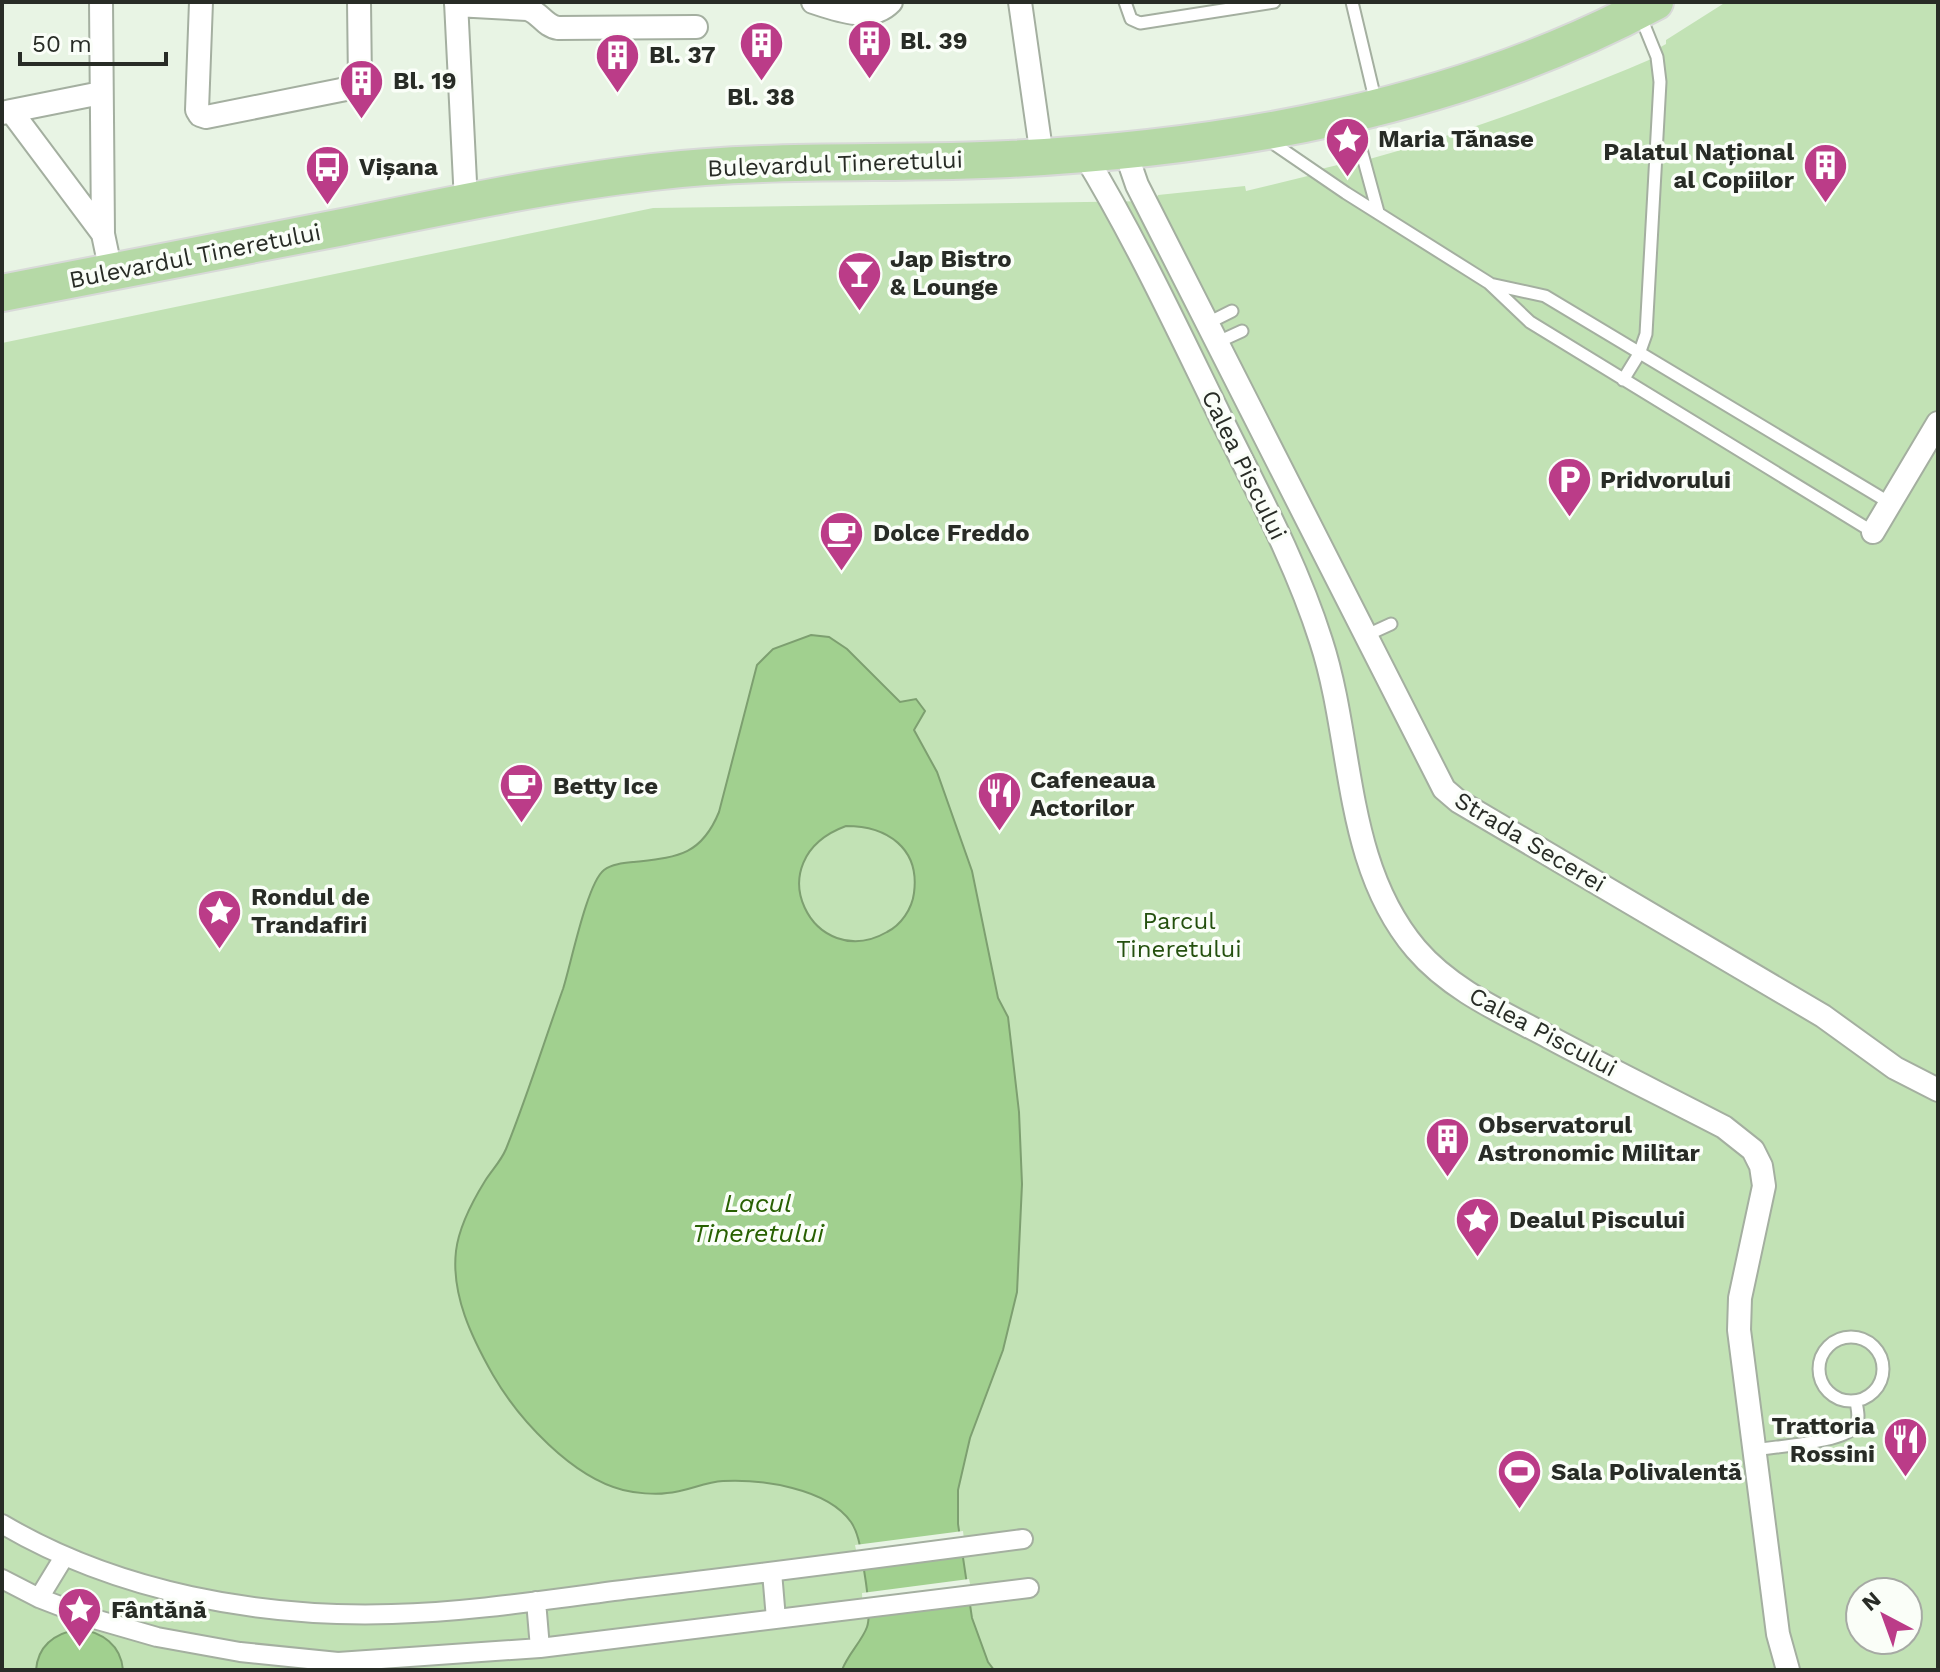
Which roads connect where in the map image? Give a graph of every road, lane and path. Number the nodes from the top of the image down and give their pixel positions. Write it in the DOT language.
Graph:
graph roads {
  1 [pos="101,2"];
  2 [pos="201,2"];
  3 [pos="359,2"];
  4 [pos="813,2"];
  5 [pos="891,2"];
  6 [pos="1020,2"];
  7 [pos="1125,2"];
  8 [pos="1274,2"];
  9 [pos="1352,2"];
  10 [pos="456,3"];
  11 [pos="1646,6"];
  12 [pos="696,27"];
  13 [pos="101,93"];
  14 [pos="1364,110"];
  15 [pos="6,112"];
  16 [pos="1256,132"];
  17 [pos="1125,150"];
  18 [pos="1084,154"];
  19 [pos="1042,157"];
  20 [pos="466,202"];
  21 [pos="1378,212"];
  22 [pos="103,234"];
  23 [pos="111,272"];
  24 [pos="1187,281"];
  25 [pos="1489,283"];
  26 [pos="2,293"];
  27 [pos="1160,294"];
  28 [pos="1232,311"];
  29 [pos="1242,331"];
  30 [pos="1213,333"];
  31 [pos="1639,354"];
  32 [pos="1229,363"];
  33 [pos="1201,377"];
  34 [pos="1623,380"];
  35 [pos="1938,423"];
  36 [pos="1890,503"];
  37 [pos="1873,532"];
  38 [pos="1391,624"];
  39 [pos="1367,635"];
  40 [pos="1938,1090"];
  41 [pos="1856,1401"];
  42 [pos="1755,1450"];
  43 [pos="2,1524"];
  44 [pos="1023,1539"];
  45 [pos="64,1557"];
  46 [pos="779,1571"];
  47 [pos="2,1579"];
  48 [pos="1029,1588"];
  49 [pos="39,1598"];
  50 [pos="536,1601"];
  51 [pos="776,1619"];
  52 [pos="540,1648"];
  53 [pos="1788,1670"];
  1 -- 13 [label="street"];
  2 -- 3 [label="street"];
  4 -- 5 [label="street"];
  6 -- 19 [label="street"];
  7 -- 8 [label="lane"];
  9 -- 14 [label="lane"];
  10 -- 12 [label="street"];
  10 -- 20 [label="street"];
  11 -- 14 [label="main road, Bulevardul Tineretului"];
  11 -- 31 [label="lane"];
  13 -- 15 [label="street"];
  13 -- 22 [label="street"];
  14 -- 16 [label="main road, Bulevardul Tineretului"];
  14 -- 21 [label="lane"];
  15 -- 22 [label="street"];
  16 -- 17 [label="main road, Bulevardul Tineretului"];
  16 -- 21 [label="lane"];
  17 -- 18 [label="main road, Bulevardul Tineretului"];
  17 -- 24 [label="street, Strada Secerei"];
  18 -- 19 [label="main road, Bulevardul Tineretului"];
  18 -- 27 [label="street, Calea Piscului"];
  19 -- 20 [label="main road, Bulevardul Tineretului"];
  20 -- 23 [label="main road, Bulevardul Tineretului"];
  21 -- 25 [label="lane"];
  22 -- 23 [label="street"];
  23 -- 26 [label="main road, Bulevardul Tineretului"];
  24 -- 27 [label="street"];
  24 -- 30 [label="street, Strada Secerei"];
  25 -- 31 [label="lane"];
  25 -- 34 [label="lane"];
  27 -- 33 [label="street, Calea Piscului"];
  28 -- 30 [label="lane"];
  29 -- 30 [label="lane"];
  30 -- 32 [label="street, Strada Secerei"];
  31 -- 34 [label="lane"];
  31 -- 36 [label="lane"];
  32 -- 33 [label="street, Calea Piscului"];
  32 -- 39 [label="street, Strada Secerei"];
  33 -- 42 [label="street, Calea Piscului"];
  34 -- 37 [label="lane"];
  35 -- 36 [label="street"];
  36 -- 37 [label="street"];
  38 -- 39 [label="lane"];
  39 -- 40 [label="street, Strada Secerei"];
  41 -- 41 [label="lane"];
  41 -- 42 [label="lane"];
  42 -- 53 [label="street, Calea Piscului"];
  43 -- 45 [label="street"];
  44 -- 46 [label="street"];
  45 -- 49 [label="street"];
  45 -- 50 [label="street"];
  46 -- 50 [label="street"];
  46 -- 51 [label="street"];
  47 -- 49 [label="street"];
  48 -- 51 [label="street"];
  49 -- 52 [label="street"];
  50 -- 52 [label="street"];
  51 -- 52 [label="street"];
}
